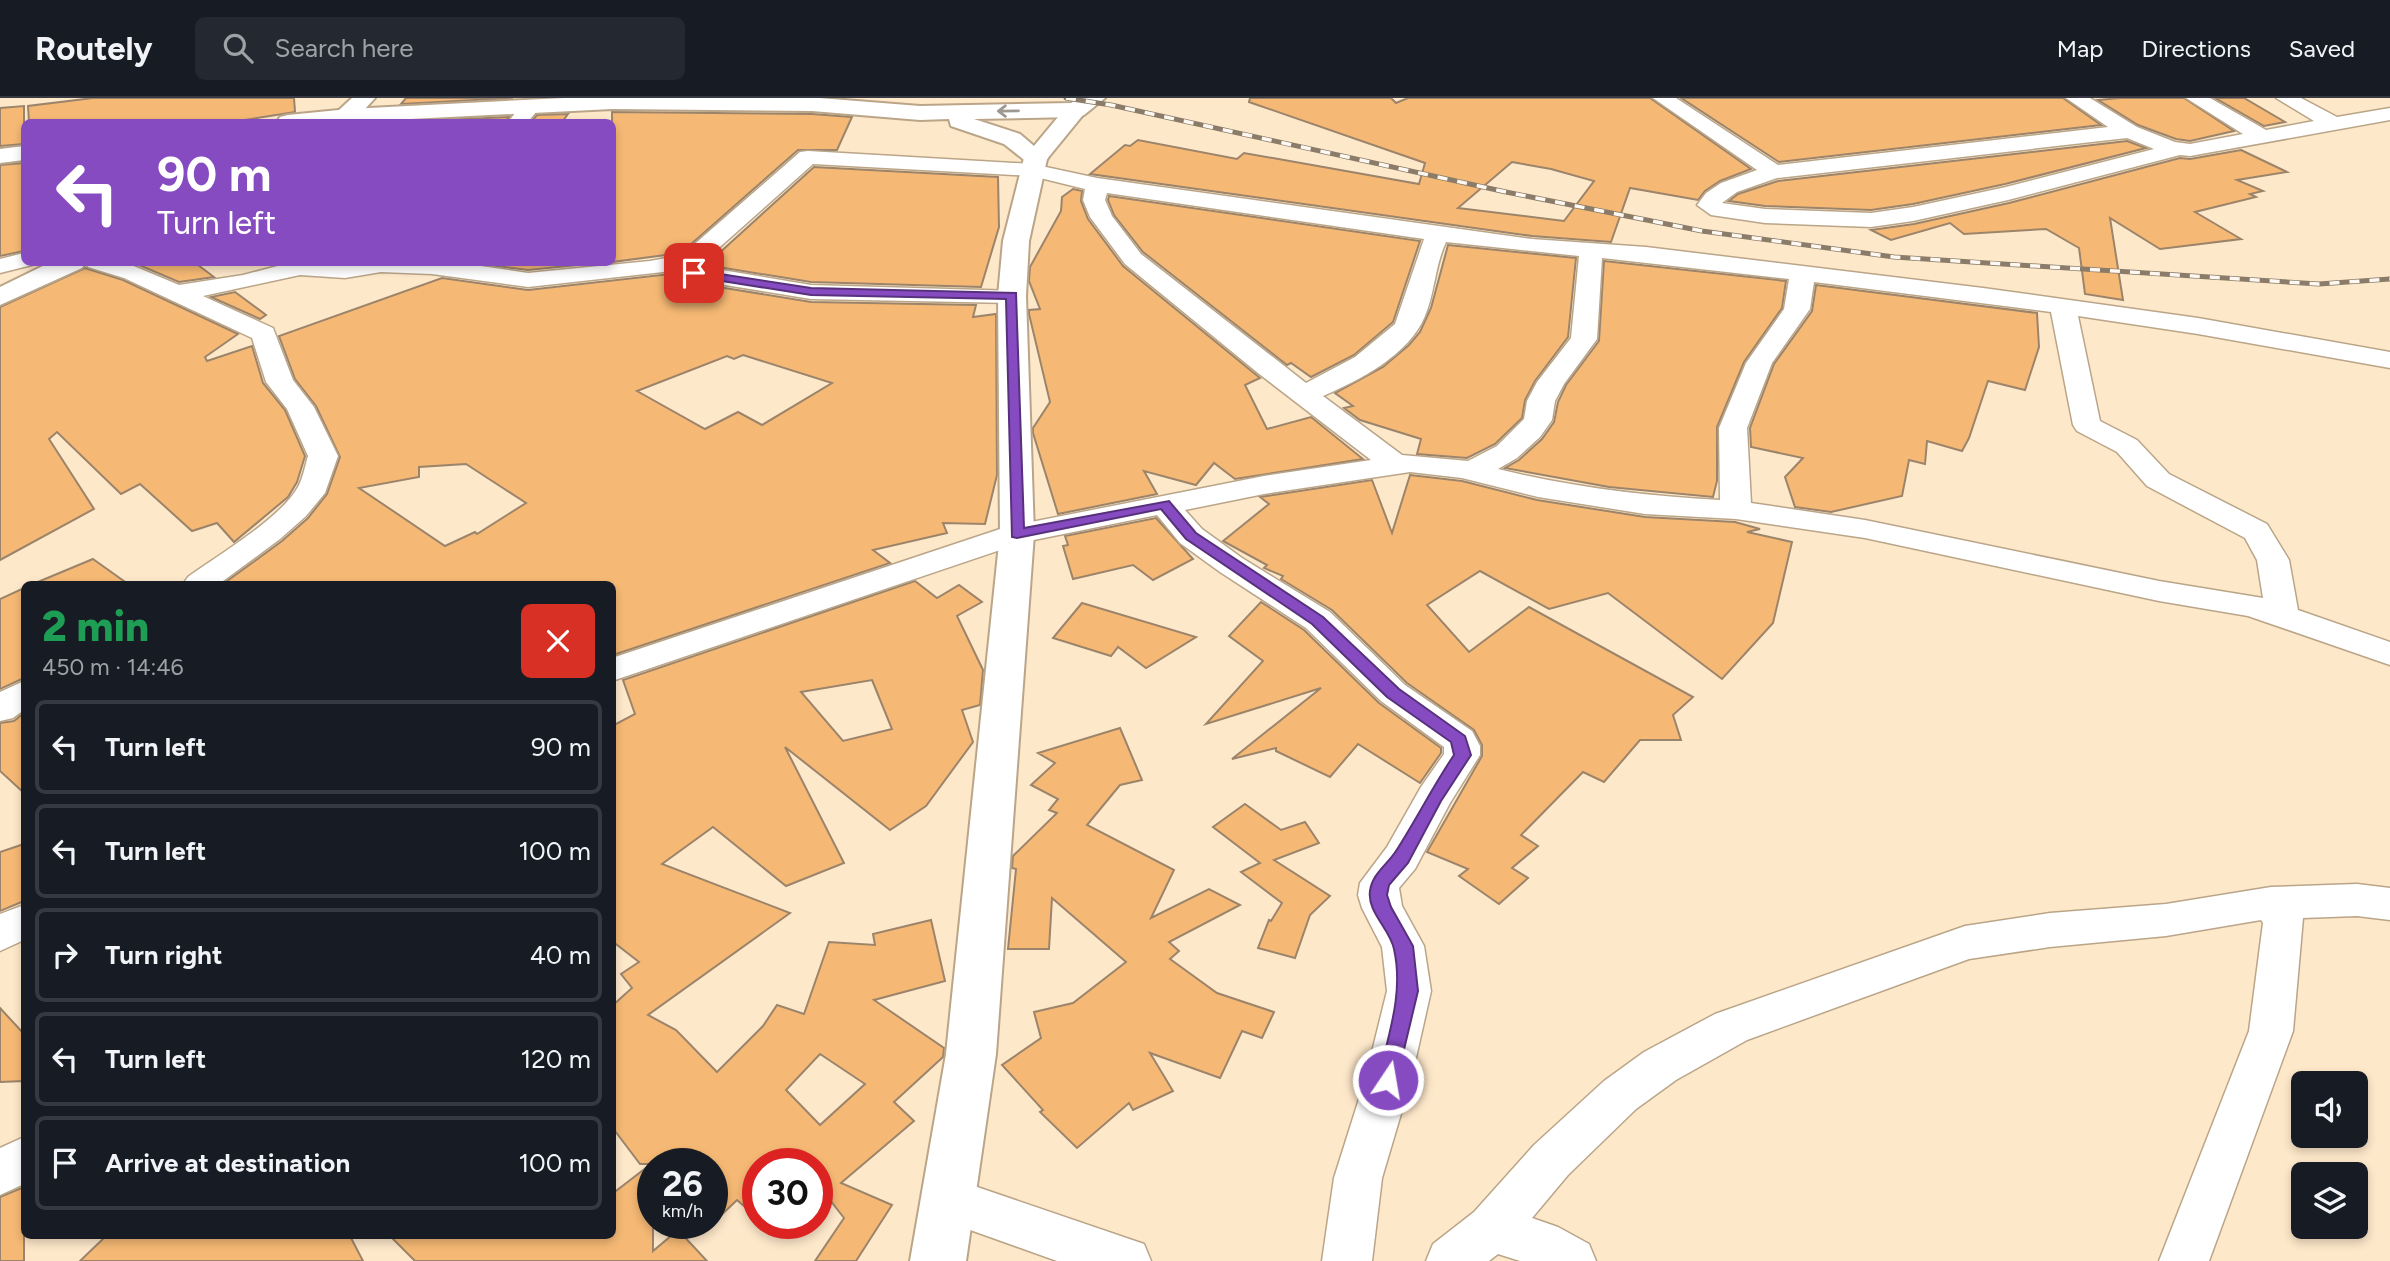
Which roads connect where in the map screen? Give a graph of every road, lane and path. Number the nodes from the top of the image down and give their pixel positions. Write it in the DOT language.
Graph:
graph roads {
  1 [pos="364,98"];
  2 [pos="1662,98"];
  3 [pos="2076,98"];
  4 [pos="2196,98"];
  5 [pos="2286,98"];
  6 [pos="2380,98"];
  7 [pos="1085,104"];
  8 [pos="2390,104"];
  9 [pos="919,113"];
  10 [pos="2390,114"];
  11 [pos="524,115"];
  12 [pos="343,119"];
  13 [pos="2334,124"];
  14 [pos="2130,131"];
  15 [pos="2265,138"];
  16 [pos="2178,149"];
  17 [pos="21,153"];
  18 [pos="0,156"];
  19 [pos="1034,164"];
  20 [pos="1774,172"];
  21 [pos="1097,185"];
  22 [pos="1438,234"];
  23 [pos="1591,250"];
  24 [pos="0,252"];
  25 [pos="21,257"];
  26 [pos="21,259"];
  27 [pos="690,261"];
  28 [pos="65,266"];
  29 [pos="110,266"];
  30 [pos="406,266"];
  31 [pos="0,267"];
  32 [pos="351,267"];
  33 [pos="1800,273"];
  34 [pos="176,293"];
  35 [pos="1012,296"];
  36 [pos="0,297"];
  37 [pos="2063,307"];
  38 [pos="2390,360"];
  39 [pos="1303,394"];
  40 [pos="1395,464"];
  41 [pos="1472,471"];
  42 [pos="1164,504"];
  43 [pos="1736,510"];
  44 [pos="1017,534"];
  45 [pos="203,581"];
  46 [pos="2282,616"];
  47 [pos="2390,654"];
  48 [pos="616,669"];
  49 [pos="21,695"];
  50 [pos="0,709"];
  51 [pos="2271,903"];
  52 [pos="2390,904"];
  53 [pos="21,923"];
  54 [pos="0,934"];
  55 [pos="21,1161"];
  56 [pos="0,1173"];
  57 [pos="948,1200"];
  58 [pos="1491,1228"];
  59 [pos="938,1261"];
  60 [pos="1126,1261"];
  61 [pos="1347,1261"];
  62 [pos="1451,1261"];
  63 [pos="1572,1261"];
  64 [pos="2185,1261"];
  1 -- 12 [label="main road"];
  2 -- 20 [label="street"];
  3 -- 14 [label="street"];
  4 -- 15 [label="street"];
  5 -- 13 [label="street"];
  6 -- 8 [label="street"];
  7 -- 9 [label="main road, one-way"];
  7 -- 19 [label="main road"];
  9 -- 11 [label="main road"];
  9 -- 19 [label="main road"];
  10 -- 13 [label="street"];
  11 -- 12 [label="main road"];
  13 -- 15 [label="street"];
  14 -- 16 [label="street"];
  14 -- 20 [label="street"];
  15 -- 16 [label="street"];
  16 -- 20 [label="street"];
  17 -- 18 [label="main road"];
  19 -- 21 [label="street"];
  19 -- 27 [label="street"];
  19 -- 35 [label="main road"];
  21 -- 22 [label="street"];
  21 -- 39 [label="street"];
  22 -- 23 [label="street"];
  22 -- 39 [label="street"];
  23 -- 33 [label="street"];
  23 -- 41 [label="street"];
  24 -- 25 [label="street"];
  26 -- 31 [label="street"];
  27 -- 30 [label="street"];
  27 -- 35 [label="street"];
  28 -- 36 [label="main road"];
  29 -- 34 [label="street"];
  32 -- 34 [label="street"];
  33 -- 37 [label="street"];
  33 -- 43 [label="street"];
  34 -- 45 [label="street"];
  35 -- 44 [label="main road"];
  37 -- 38 [label="street"];
  37 -- 46 [label="street"];
  39 -- 40 [label="street"];
  40 -- 41 [label="street"];
  40 -- 42 [label="street"];
  41 -- 43 [label="street"];
  42 -- 44 [label="street"];
  42 -- 61 [label="street"];
  43 -- 46 [label="street"];
  44 -- 48 [label="street"];
  44 -- 57 [label="main road"];
  46 -- 47 [label="street"];
  49 -- 50 [label="street"];
  51 -- 52 [label="street"];
  51 -- 58 [label="street"];
  51 -- 64 [label="street"];
  53 -- 54 [label="street"];
  55 -- 56 [label="street"];
  57 -- 59 [label="main road"];
  57 -- 60 [label="street"];
  58 -- 62 [label="street"];
  58 -- 63 [label="street"];
}
